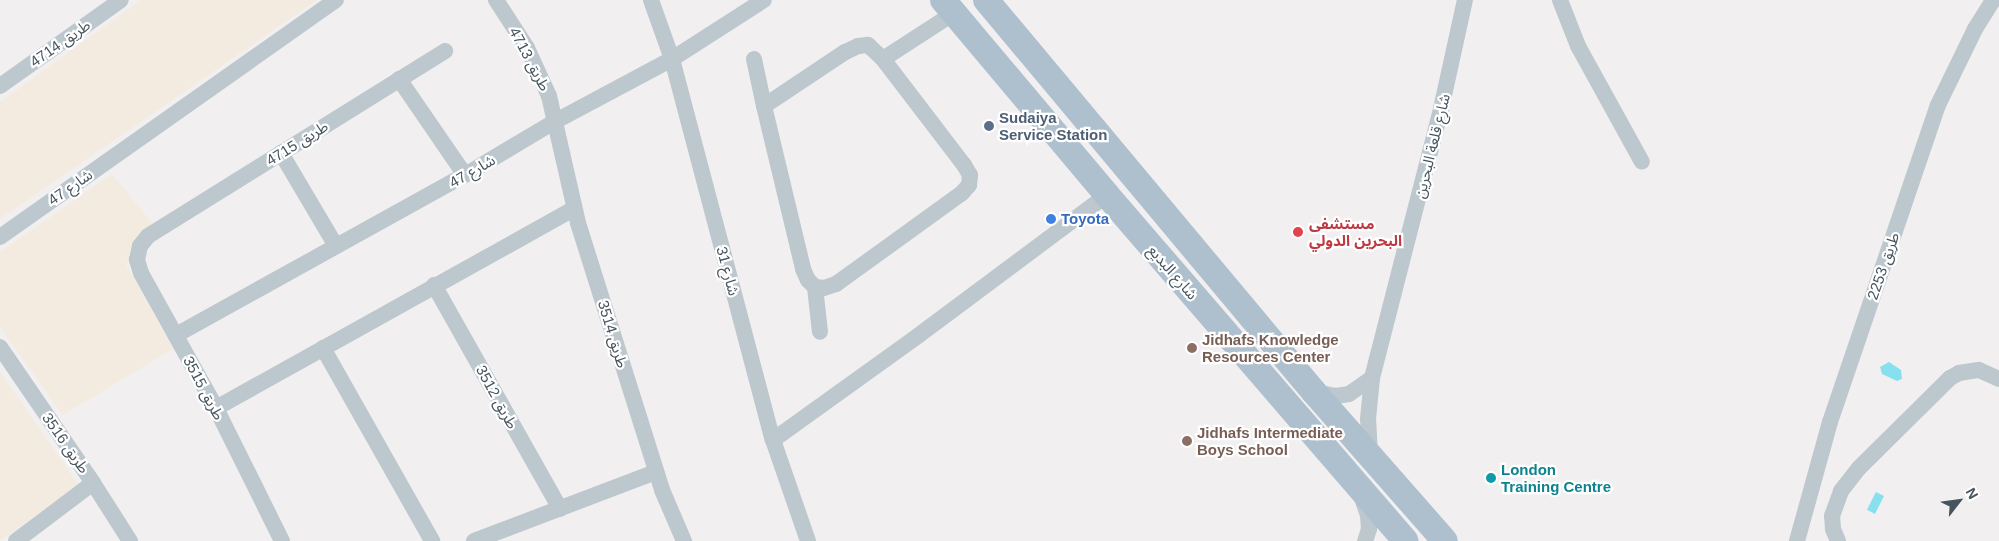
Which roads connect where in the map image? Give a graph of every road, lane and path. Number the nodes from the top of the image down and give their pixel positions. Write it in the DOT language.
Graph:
graph roads {
  1 [pos="121,0"];
  2 [pos="336,0"];
  3 [pos="496,0"];
  4 [pos="651,0"];
  5 [pos="764,0"];
  6 [pos="986,0"];
  7 [pos="1465,0"];
  8 [pos="1560,0"];
  9 [pos="1993,0"];
  10 [pos="949,6"];
  11 [pos="445,51"];
  12 [pos="672,59"];
  13 [pos="754,59"];
  14 [pos="883,59"];
  15 [pos="399,79"];
  16 [pos="0,86"];
  17 [pos="764,106"];
  18 [pos="554,122"];
  19 [pos="281,153"];
  20 [pos="1642,162"];
  21 [pos="465,175"];
  22 [pos="1107,195"];
  23 [pos="574,209"];
  24 [pos="148,236"];
  25 [pos="0,237"];
  26 [pos="336,246"];
  27 [pos="434,285"];
  28 [pos="815,287"];
  29 [pos="820,332"];
  30 [pos="176,335"];
  31 [pos="0,347"];
  32 [pos="323,348"];
  33 [pos="1372,378"];
  34 [pos="1999,379"];
  35 [pos="1314,392"];
  36 [pos="216,408"];
  37 [pos="772,440"];
  38 [pos="1370,455"];
  39 [pos="656,472"];
  40 [pos="94,483"];
  41 [pos="1356,485"];
  42 [pos="560,509"];
  43 [pos="1806,510"];
  44 [pos="1832,516"];
  45 [pos="16,541"];
  46 [pos="130,541"];
  47 [pos="282,541"];
  48 [pos="432,541"];
  49 [pos="474,541"];
  50 [pos="684,541"];
  51 [pos="808,541"];
  52 [pos="1366,541"];
  53 [pos="1406,541"];
  54 [pos="1445,541"];
  55 [pos="1797,541"];
  56 [pos="1838,541"];
  1 -- 16 [label="street, طريق 4714"];
  2 -- 25 [label="street, شارع 47"];
  3 -- 18 [label="street, طريق 4713"];
  4 -- 12 [label="street, شارع 31"];
  5 -- 12 [label="street, شارع 47"];
  6 -- 35 [label="main road, شارع البديع"];
  7 -- 33 [label="street, شارع قلعة البحرين"];
  8 -- 20 [label="street"];
  9 -- 43 [label="street, طريق 2253"];
  10 -- 14 [label="street"];
  10 -- 22 [label="main road, شارع البديع"];
  11 -- 15 [label="street, طريق 4715"];
  12 -- 18 [label="street, شارع 47"];
  12 -- 37 [label="street, شارع 31"];
  13 -- 17 [label="street"];
  14 -- 17 [label="street"];
  14 -- 28 [label="street"];
  15 -- 19 [label="street, طريق 4715"];
  15 -- 21 [label="street"];
  17 -- 28 [label="street"];
  18 -- 21 [label="street, شارع 47"];
  18 -- 23 [label="street, طريق 3514"];
  19 -- 24 [label="street, طريق 4715"];
  19 -- 26 [label="street"];
  21 -- 26 [label="street, شارع 47"];
  22 -- 37 [label="street"];
  22 -- 41 [label="main road, شارع البديع"];
  23 -- 27 [label="street"];
  23 -- 39 [label="street, طريق 3514"];
  24 -- 30 [label="street, طريق 3515"];
  26 -- 30 [label="street, شارع 47"];
  27 -- 32 [label="street"];
  27 -- 42 [label="street, طريق 3512"];
  28 -- 29 [label="street"];
  30 -- 36 [label="street, طريق 3515"];
  31 -- 40 [label="street, طريق 3516"];
  32 -- 36 [label="street"];
  32 -- 48 [label="street"];
  33 -- 35 [label="street"];
  33 -- 38 [label="street, شارع قلعة البحرين"];
  34 -- 44 [label="street"];
  35 -- 38 [label="main road, شارع البديع"];
  36 -- 47 [label="street, طريق 3515"];
  37 -- 51 [label="street, شارع 31"];
  38 -- 54 [label="main road, شارع البديع"];
  39 -- 42 [label="street"];
  39 -- 50 [label="street, طريق 3514"];
  40 -- 45 [label="street"];
  40 -- 46 [label="street, طريق 3516"];
  41 -- 52 [label="street"];
  41 -- 53 [label="main road, شارع البديع"];
  42 -- 49 [label="street"];
  43 -- 44 [label="street"];
  43 -- 55 [label="street, طريق 2253"];
  44 -- 56 [label="street"];
}
